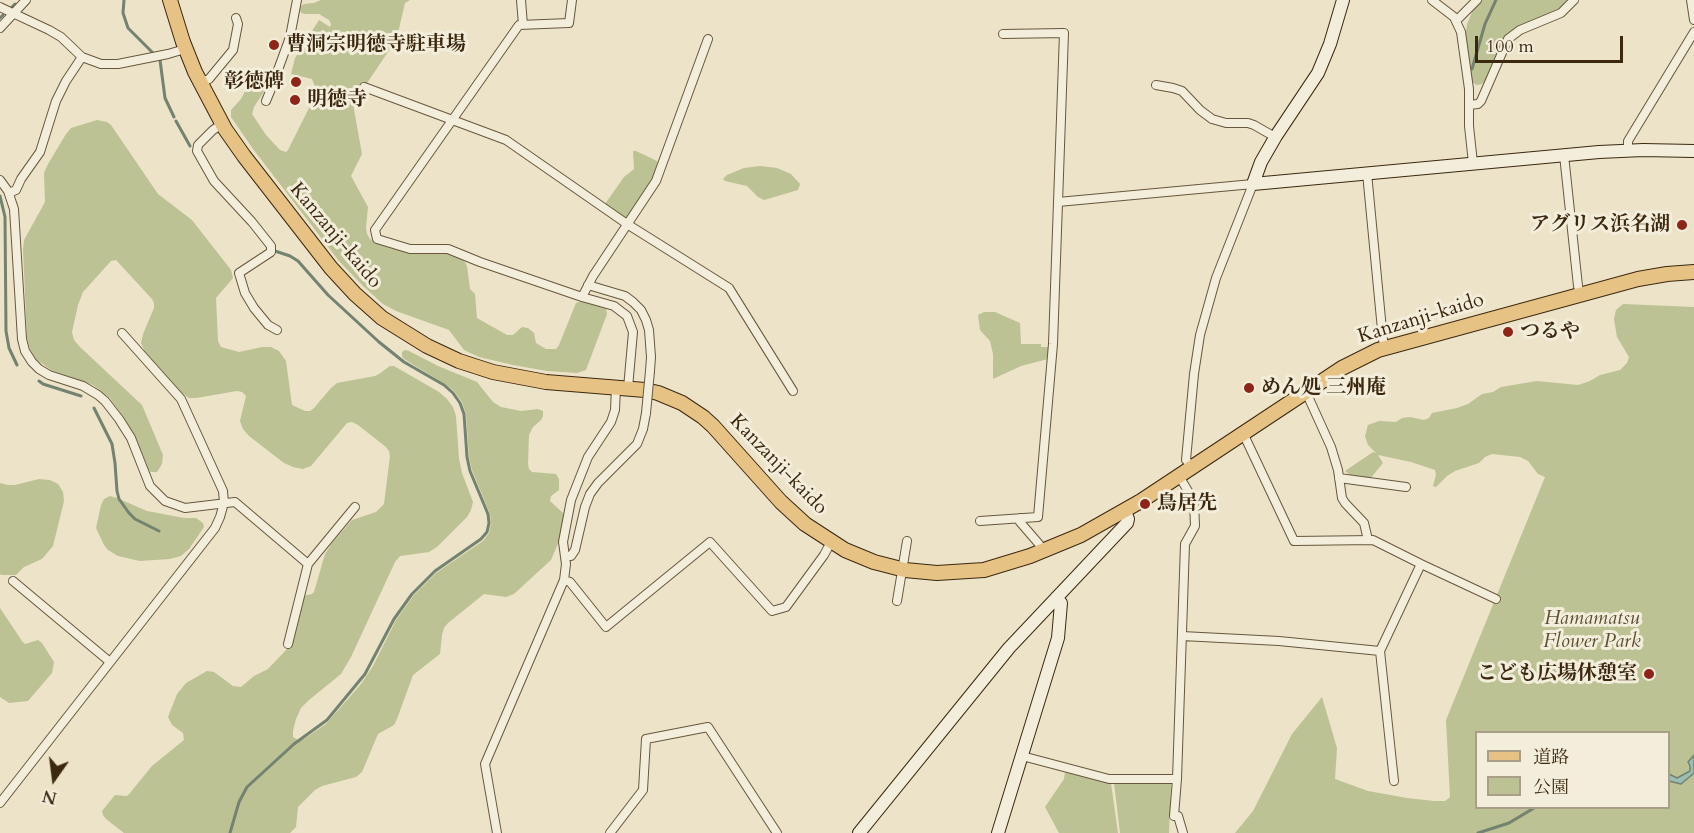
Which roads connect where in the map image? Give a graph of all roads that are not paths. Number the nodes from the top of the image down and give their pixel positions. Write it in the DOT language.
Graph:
graph roads {
  1 [pos="26,0"];
  2 [pos="170,0"];
  3 [pos="297,0"];
  4 [pos="521,0"];
  5 [pos="572,0"];
  6 [pos="1343,0"];
  7 [pos="1432,0"];
  8 [pos="1477,0"];
  9 [pos="1574,0"];
  10 [pos="1691,0"];
  11 [pos="0,7"];
  12 [pos="14,13"];
  13 [pos="236,18"];
  14 [pos="1694,20"];
  15 [pos="1456,21"];
  16 [pos="523,25"];
  17 [pos="0,28"];
  18 [pos="1694,32"];
  19 [pos="1003,34"];
  20 [pos="708,39"];
  21 [pos="185,49"];
  22 [pos="1684,49"];
  23 [pos="1694,54"];
  24 [pos="82,57"];
  25 [pos="200,83"];
  26 [pos="1156,86"];
  27 [pos="364,87"];
  28 [pos="266,101"];
  29 [pos="1469,105"];
  30 [pos="452,120"];
  31 [pos="222,124"];
  32 [pos="1275,138"];
  33 [pos="1628,150"];
  34 [pos="1694,151"];
  35 [pos="1564,155"];
  36 [pos="1473,163"];
  37 [pos="1367,173"];
  38 [pos="0,180"];
  39 [pos="1252,184"];
  40 [pos="9,193"];
  41 [pos="1058,202"];
  42 [pos="627,224"];
  43 [pos="1694,272"];
  44 [pos="588,285"];
  45 [pos="1580,294"];
  46 [pos="582,297"];
  47 [pos="277,330"];
  48 [pos="123,333"];
  49 [pos="1386,347"];
  50 [pos="622,387"];
  51 [pos="794,391"];
  52 [pos="1306,392"];
  53 [pos="1243,433"];
  54 [pos="1192,467"];
  55 [pos="1179,476"];
  56 [pos="1339,478"];
  57 [pos="1406,487"];
  58 [pos="224,503"];
  59 [pos="356,507"];
  60 [pos="1125,511"];
  61 [pos="1020,518"];
  62 [pos="980,520"];
  63 [pos="1368,540"];
  64 [pos="907,541"];
  65 [pos="831,542"];
  66 [pos="1042,552"];
  67 [pos="565,556"];
  68 [pos="308,564"];
  69 [pos="1421,564"];
  70 [pos="902,569"];
  71 [pos="564,580"];
  72 [pos="13,581"];
  73 [pos="1056,598"];
  74 [pos="1496,600"];
  75 [pos="897,601"];
  76 [pos="1182,636"];
  77 [pos="288,644"];
  78 [pos="1380,651"];
  79 [pos="110,662"];
  80 [pos="1022,756"];
  81 [pos="1178,779"];
  82 [pos="1394,781"];
  83 [pos="0,803"];
  84 [pos="497,833"];
  85 [pos="610,833"];
  86 [pos="777,833"];
  87 [pos="859,833"];
  88 [pos="998,833"];
  89 [pos="1182,833"];
  1 -- 12 [label="street"];
  2 -- 21 [label="main road, Kanzanji-kaido"];
  3 -- 28 [label="street"];
  4 -- 16 [label="street"];
  5 -- 16 [label="street"];
  6 -- 32 [label="street"];
  7 -- 15 [label="street"];
  8 -- 15 [label="street"];
  9 -- 29 [label="street"];
  10 -- 14 [label="street"];
  11 -- 12 [label="street"];
  12 -- 17 [label="street"];
  12 -- 24 [label="street"];
  13 -- 25 [label="street"];
  15 -- 29 [label="street"];
  16 -- 30 [label="street"];
  18 -- 22 [label="street"];
  19 -- 41 [label="street"];
  20 -- 42 [label="street"];
  21 -- 24 [label="street"];
  21 -- 25 [label="main road, Kanzanji-kaido"];
  22 -- 23 [label="street"];
  22 -- 33 [label="street"];
  24 -- 40 [label="street"];
  25 -- 31 [label="main road, Kanzanji-kaido"];
  26 -- 32 [label="street"];
  27 -- 30 [label="street"];
  29 -- 36 [label="street"];
  30 -- 42 [label="street"];
  30 -- 46 [label="street"];
  31 -- 47 [label="street"];
  31 -- 50 [label="main road, Kanzanji-kaido"];
  32 -- 39 [label="street"];
  33 -- 34 [label="street"];
  33 -- 35 [label="street"];
  35 -- 36 [label="street"];
  35 -- 45 [label="street"];
  36 -- 37 [label="street"];
  37 -- 39 [label="street"];
  37 -- 49 [label="street"];
  38 -- 40 [label="street"];
  39 -- 41 [label="street"];
  39 -- 54 [label="street"];
  40 -- 58 [label="street"];
  41 -- 61 [label="street"];
  42 -- 44 [label="street"];
  42 -- 51 [label="street"];
  43 -- 45 [label="main road, Kanzanji-kaido"];
  44 -- 46 [label="street"];
  44 -- 67 [label="street, bridge"];
  45 -- 49 [label="main road, Kanzanji-kaido"];
  46 -- 50 [label="street"];
  48 -- 58 [label="street"];
  49 -- 52 [label="main road, Kanzanji-kaido"];
  50 -- 65 [label="main road, Kanzanji-kaido"];
  50 -- 67 [label="street"];
  52 -- 53 [label="main road, Kanzanji-kaido"];
  52 -- 56 [label="street"];
  53 -- 54 [label="main road, Kanzanji-kaido"];
  53 -- 63 [label="street"];
  54 -- 55 [label="main road, Kanzanji-kaido"];
  55 -- 60 [label="main road, Kanzanji-kaido"];
  55 -- 76 [label="street"];
  56 -- 57 [label="street"];
  56 -- 63 [label="street"];
  58 -- 68 [label="street"];
  58 -- 79 [label="street"];
  59 -- 68 [label="street"];
  60 -- 66 [label="main road, Kanzanji-kaido"];
  60 -- 73 [label="street"];
  61 -- 62 [label="street"];
  61 -- 66 [label="street"];
  63 -- 69 [label="street"];
  64 -- 70 [label="street"];
  65 -- 70 [label="main road, Kanzanji-kaido"];
  65 -- 71 [label="street"];
  66 -- 70 [label="main road, Kanzanji-kaido"];
  67 -- 71 [label="street"];
  68 -- 77 [label="street"];
  69 -- 74 [label="street"];
  69 -- 78 [label="street"];
  70 -- 75 [label="street"];
  71 -- 84 [label="street"];
  72 -- 79 [label="street"];
  73 -- 80 [label="street"];
  73 -- 87 [label="street"];
  76 -- 78 [label="street"];
  76 -- 81 [label="street"];
  78 -- 82 [label="street"];
  79 -- 83 [label="street"];
  80 -- 81 [label="street"];
  80 -- 88 [label="street"];
  81 -- 89 [label="street"];
  85 -- 86 [label="street"];
}
